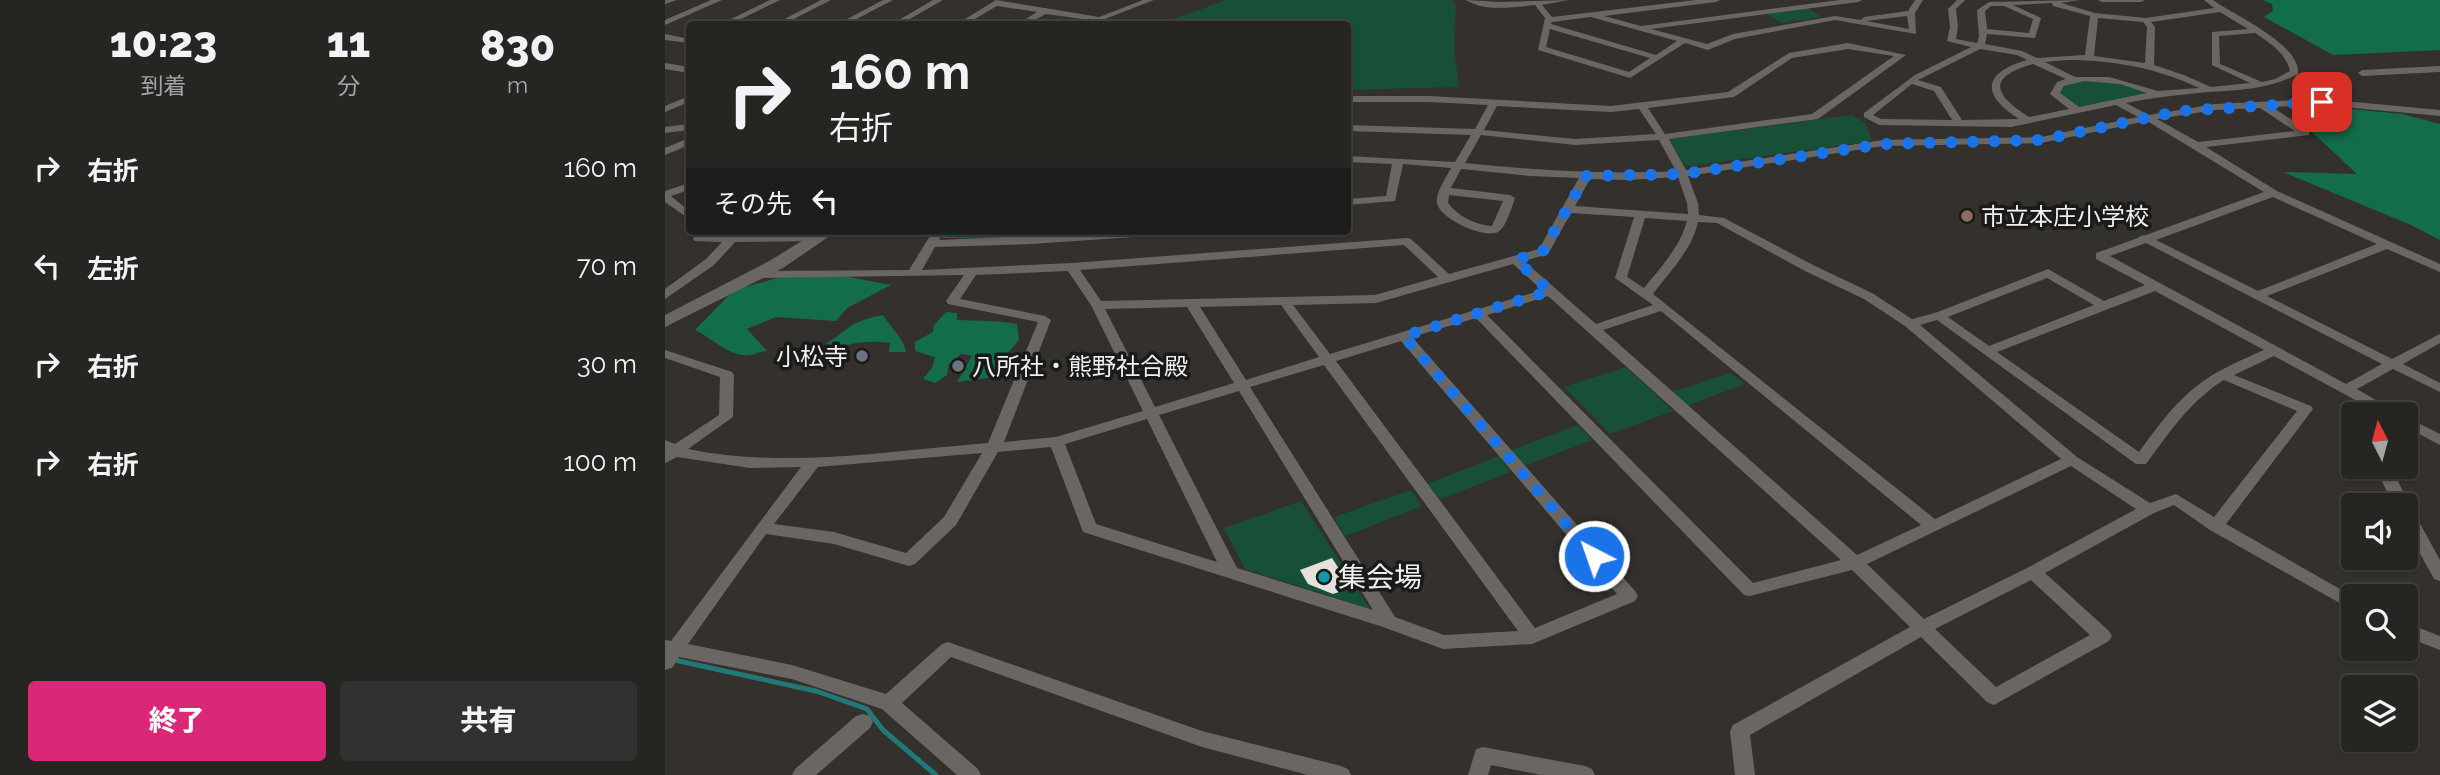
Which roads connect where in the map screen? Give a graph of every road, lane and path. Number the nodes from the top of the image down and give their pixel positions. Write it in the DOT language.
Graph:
graph roads {
  1 [pos="673,0"];
  2 [pos="718,0"];
  3 [pos="776,0"];
  4 [pos="827,0"];
  5 [pos="889,0"];
  6 [pos="939,0"];
  7 [pos="1150,0"];
  8 [pos="1470,0"];
  9 [pos="1565,0"];
  10 [pos="1716,0"];
  11 [pos="1858,0"];
  12 [pos="1919,0"];
  13 [pos="1961,0"];
  14 [pos="2076,0"];
  15 [pos="2102,0"];
  16 [pos="2141,0"];
  17 [pos="2208,0"];
  18 [pos="1695,1"];
  19 [pos="1844,1"];
  20 [pos="665,2"];
  21 [pos="999,2"];
  22 [pos="2000,3"];
  23 [pos="2052,3"];
  24 [pos="1537,4"];
  25 [pos="1815,6"];
  26 [pos="1047,10"];
  27 [pos="2220,10"];
  28 [pos="1910,13"];
  29 [pos="1591,15"];
  30 [pos="2094,15"];
  31 [pos="1717,18"];
  32 [pos="1835,18"];
  33 [pos="1099,19"];
  34 [pos="2146,20"];
  35 [pos="731,21"];
  36 [pos="785,21"];
  37 [pos="848,21"];
  38 [pos="902,21"];
  39 [pos="966,21"];
  40 [pos="1027,21"];
  41 [pos="1093,21"];
  42 [pos="1849,21"];
  43 [pos="665,23"];
  44 [pos="1548,23"];
  45 [pos="1639,28"];
  46 [pos="2255,31"];
  47 [pos="1982,32"];
  48 [pos="665,37"];
  49 [pos="686,40"];
  50 [pos="1682,41"];
  51 [pos="1980,45"];
  52 [pos="1658,58"];
  53 [pos="2089,58"];
  54 [pos="2036,61"];
  55 [pos="665,66"];
  56 [pos="2149,67"];
  57 [pos="2440,69"];
  58 [pos="686,70"];
  59 [pos="2403,71"];
  60 [pos="2363,73"];
  61 [pos="2440,76"];
  62 [pos="2072,79"];
  63 [pos="1911,81"];
  64 [pos="2262,85"];
  65 [pos="2212,90"];
  66 [pos="2157,94"];
  67 [pos="1351,99"];
  68 [pos="686,100"];
  69 [pos="1494,102"];
  70 [pos="2117,102"];
  71 [pos="2262,105"];
  72 [pos="1642,106"];
  73 [pos="665,109"];
  74 [pos="2075,109"];
  75 [pos="2440,113"];
  76 [pos="2147,117"];
  77 [pos="2028,121"];
  78 [pos="1959,124"];
  79 [pos="686,127"];
  80 [pos="1351,128"];
  81 [pos="665,130"];
  82 [pos="1478,132"];
  83 [pos="1663,137"];
  84 [pos="686,142"];
  85 [pos="2197,145"];
  86 [pos="665,152"];
  87 [pos="1351,159"];
  88 [pos="1398,161"];
  89 [pos="1460,165"];
  90 [pos="1682,174"];
  91 [pos="1586,176"];
  92 [pos="686,183"];
  93 [pos="1446,191"];
  94 [pos="2273,193"];
  95 [pos="665,196"];
  96 [pos="1351,202"];
  97 [pos="1567,209"];
  98 [pos="686,214"];
  99 [pos="1640,215"];
  100 [pos="1694,219"];
  101 [pos="700,235"];
  102 [pos="823,235"];
  103 [pos="937,235"];
  104 [pos="1054,235"];
  105 [pos="1188,235"];
  106 [pos="1022,236"];
  107 [pos="2144,238"];
  108 [pos="731,240"];
  109 [pos="931,244"];
  110 [pos="2388,244"];
  111 [pos="1185,258"];
  112 [pos="1516,260"];
  113 [pos="1072,267"];
  114 [pos="2440,268"];
  115 [pos="973,271"];
  116 [pos="758,274"];
  117 [pos="913,274"];
  118 [pos="1446,278"];
  119 [pos="2155,286"];
  120 [pos="1550,291"];
  121 [pos="1646,294"];
  122 [pos="665,295"];
  123 [pos="2258,295"];
  124 [pos="1285,302"];
  125 [pos="1191,303"];
  126 [pos="1097,305"];
  127 [pos="2102,305"];
  128 [pos="1663,306"];
  129 [pos="1479,314"];
  130 [pos="1939,316"];
  131 [pos="665,322"];
  132 [pos="1910,323"];
  133 [pos="1594,329"];
  134 [pos="1404,336"];
  135 [pos="2440,338"];
  136 [pos="2276,350"];
  137 [pos="1987,351"];
  138 [pos="665,354"];
  139 [pos="1326,361"];
  140 [pos="2390,364"];
  141 [pos="2223,375"];
  142 [pos="1241,386"];
  143 [pos="2440,388"];
  144 [pos="2347,389"];
  145 [pos="2370,402"];
  146 [pos="1151,412"];
  147 [pos="2419,429"];
  148 [pos="2440,440"];
  149 [pos="1057,442"];
  150 [pos="991,447"];
  151 [pos="669,452"];
  152 [pos="2073,460"];
  153 [pos="813,462"];
  154 [pos="2148,509"];
  155 [pos="1932,525"];
  156 [pos="2215,526"];
  157 [pos="762,528"];
  158 [pos="2418,535"];
  159 [pos="1856,563"];
  160 [pos="1230,571"];
  161 [pos="2033,572"];
  162 [pos="2440,575"];
  163 [pos="2341,598"];
  164 [pos="1389,622"];
  165 [pos="1924,627"];
  166 [pos="2418,635"];
  167 [pos="1532,637"];
  168 [pos="2440,643"];
  169 [pos="669,653"];
  170 [pos="889,703"];
  171 [pos="863,722"];
  172 [pos="802,775"];
  173 [pos="971,775"];
  174 [pos="1341,775"];
  175 [pos="1478,775"];
  176 [pos="1585,775"];
  177 [pos="1745,775"];
  1 -- 20 [label="street"];
  2 -- 43 [label="street"];
  3 -- 35 [label="street"];
  4 -- 36 [label="street"];
  5 -- 37 [label="street"];
  6 -- 38 [label="street"];
  7 -- 33 [label="street"];
  8 -- 24 [label="street"];
  9 -- 24 [label="street"];
  10 -- 18 [label="street"];
  11 -- 19 [label="street"];
  12 -- 28 [label="street"];
  13 -- 51 [label="street"];
  14 -- 23 [label="street"];
  15 -- 16 [label="street"];
  17 -- 27 [label="street"];
  18 -- 29 [label="street"];
  18 -- 31 [label="street"];
  19 -- 25 [label="street"];
  21 -- 26 [label="street"];
  21 -- 39 [label="street"];
  22 -- 23 [label="street"];
  22 -- 47 [label="street"];
  22 -- 47 [label="street"];
  23 -- 30 [label="street"];
  24 -- 44 [label="street"];
  25 -- 31 [label="street"];
  25 -- 32 [label="street"];
  26 -- 33 [label="street"];
  26 -- 40 [label="street"];
  27 -- 34 [label="street"];
  27 -- 46 [label="street"];
  28 -- 42 [label="street"];
  28 -- 42 [label="street"];
  29 -- 44 [label="street"];
  29 -- 45 [label="street"];
  30 -- 34 [label="street"];
  30 -- 53 [label="street"];
  31 -- 45 [label="street"];
  32 -- 42 [label="street"];
  32 -- 50 [label="street"];
  33 -- 41 [label="street"];
  34 -- 56 [label="street"];
  44 -- 52 [label="street"];
  44 -- 52 [label="street"];
  45 -- 50 [label="street"];
  46 -- 64 [label="street"];
  46 -- 64 [label="street"];
  47 -- 51 [label="street"];
  48 -- 49 [label="street"];
  50 -- 52 [label="street"];
  51 -- 54 [label="street"];
  51 -- 63 [label="street"];
  53 -- 54 [label="street"];
  53 -- 56 [label="street"];
  54 -- 62 [label="street"];
  54 -- 77 [label="street"];
  55 -- 58 [label="street"];
  56 -- 65 [label="street"];
  57 -- 59 [label="street"];
  59 -- 60 [label="street"];
  59 -- 61 [label="street"];
  62 -- 66 [label="street"];
  62 -- 74 [label="street"];
  63 -- 78 [label="street"];
  63 -- 78 [label="street"];
  64 -- 65 [label="street"];
  65 -- 66 [label="street"];
  66 -- 70 [label="street"];
  67 -- 69 [label="street"];
  68 -- 73 [label="street"];
  69 -- 72 [label="street"];
  69 -- 82 [label="street"];
  70 -- 74 [label="street"];
  70 -- 76 [label="street"];
  71 -- 75 [label="street"];
  71 -- 76 [label="street"];
  71 -- 85 [label="street"];
  72 -- 83 [label="street"];
  72 -- 83 [label="street"];
  74 -- 77 [label="street"];
  76 -- 85 [label="street"];
  76 -- 90 [label="street"];
  77 -- 78 [label="street"];
  79 -- 81 [label="street"];
  80 -- 82 [label="street"];
  82 -- 83 [label="street"];
  82 -- 89 [label="street"];
  83 -- 90 [label="street"];
  84 -- 86 [label="street"];
  85 -- 94 [label="street"];
  87 -- 88 [label="street"];
  88 -- 89 [label="street"];
  88 -- 96 [label="street"];
  89 -- 91 [label="street"];
  89 -- 93 [label="street"];
  90 -- 91 [label="street"];
  90 -- 100 [label="street"];
  91 -- 97 [label="street"];
  92 -- 95 [label="street"];
  93 -- 93 [label="street"];
  94 -- 107 [label="street"];
  94 -- 110 [label="street"];
  95 -- 98 [label="street"];
  97 -- 99 [label="street"];
  97 -- 112 [label="street"];
  99 -- 100 [label="street"];
  99 -- 121 [label="street"];
  100 -- 121 [label="street"];
  100 -- 132 [label="street"];
  101 -- 108 [label="street"];
  102 -- 108 [label="street"];
  102 -- 116 [label="street"];
  103 -- 109 [label="street"];
  104 -- 106 [label="street"];
  105 -- 111 [label="street"];
  106 -- 109 [label="street"];
  107 -- 119 [label="street"];
  107 -- 123 [label="street"];
  108 -- 122 [label="street"];
  109 -- 117 [label="street"];
  110 -- 114 [label="street"];
  110 -- 123 [label="street"];
  111 -- 113 [label="street"];
  111 -- 118 [label="street"];
  112 -- 118 [label="street"];
  112 -- 120 [label="street"];
  113 -- 115 [label="street"];
  113 -- 126 [label="street"];
  115 -- 117 [label="street"];
  115 -- 150 [label="street"];
  116 -- 117 [label="street"];
  116 -- 131 [label="street"];
  118 -- 124 [label="street"];
  119 -- 127 [label="street"];
  119 -- 136 [label="street"];
  120 -- 129 [label="street"];
  120 -- 133 [label="street"];
  121 -- 128 [label="street"];
  123 -- 140 [label="street"];
  124 -- 125 [label="street"];
  124 -- 139 [label="street"];
  125 -- 126 [label="street"];
  125 -- 142 [label="street"];
  126 -- 146 [label="street"];
  127 -- 130 [label="street"];
  127 -- 137 [label="street"];
  128 -- 133 [label="street"];
  128 -- 155 [label="street"];
  129 -- 134 [label="street"];
  129 -- 159 [label="street"];
  130 -- 132 [label="street"];
  130 -- 137 [label="street"];
  132 -- 152 [label="street"];
  133 -- 159 [label="street"];
  134 -- 139 [label="street"];
  134 -- 167 [label="street"];
  135 -- 140 [label="street"];
  136 -- 141 [label="street"];
  136 -- 144 [label="street"];
  137 -- 141 [label="street"];
  138 -- 151 [label="street"];
  139 -- 142 [label="street"];
  139 -- 167 [label="street"];
  140 -- 143 [label="street"];
  140 -- 144 [label="street"];
  141 -- 156 [label="street"];
  142 -- 146 [label="street"];
  142 -- 164 [label="street"];
  144 -- 145 [label="street"];
  146 -- 149 [label="street"];
  146 -- 160 [label="street"];
  147 -- 148 [label="street"];
  149 -- 150 [label="street"];
  149 -- 160 [label="street"];
  150 -- 153 [label="street"];
  150 -- 157 [label="street"];
  151 -- 153 [label="street"];
  152 -- 154 [label="street"];
  152 -- 155 [label="street"];
  153 -- 157 [label="street"];
  154 -- 156 [label="street"];
  154 -- 161 [label="street"];
  155 -- 159 [label="street"];
  156 -- 163 [label="street"];
  157 -- 169 [label="street"];
  158 -- 162 [label="street"];
  159 -- 165 [label="street"];
  160 -- 164 [label="street"];
  161 -- 165 [label="street"];
  161 -- 165 [label="street"];
  164 -- 167 [label="street"];
  165 -- 177 [label="street"];
  166 -- 168 [label="street"];
  169 -- 170 [label="street"];
  170 -- 173 [label="street"];
  170 -- 174 [label="street"];
  171 -- 172 [label="street"];
  175 -- 176 [label="street"];
}
